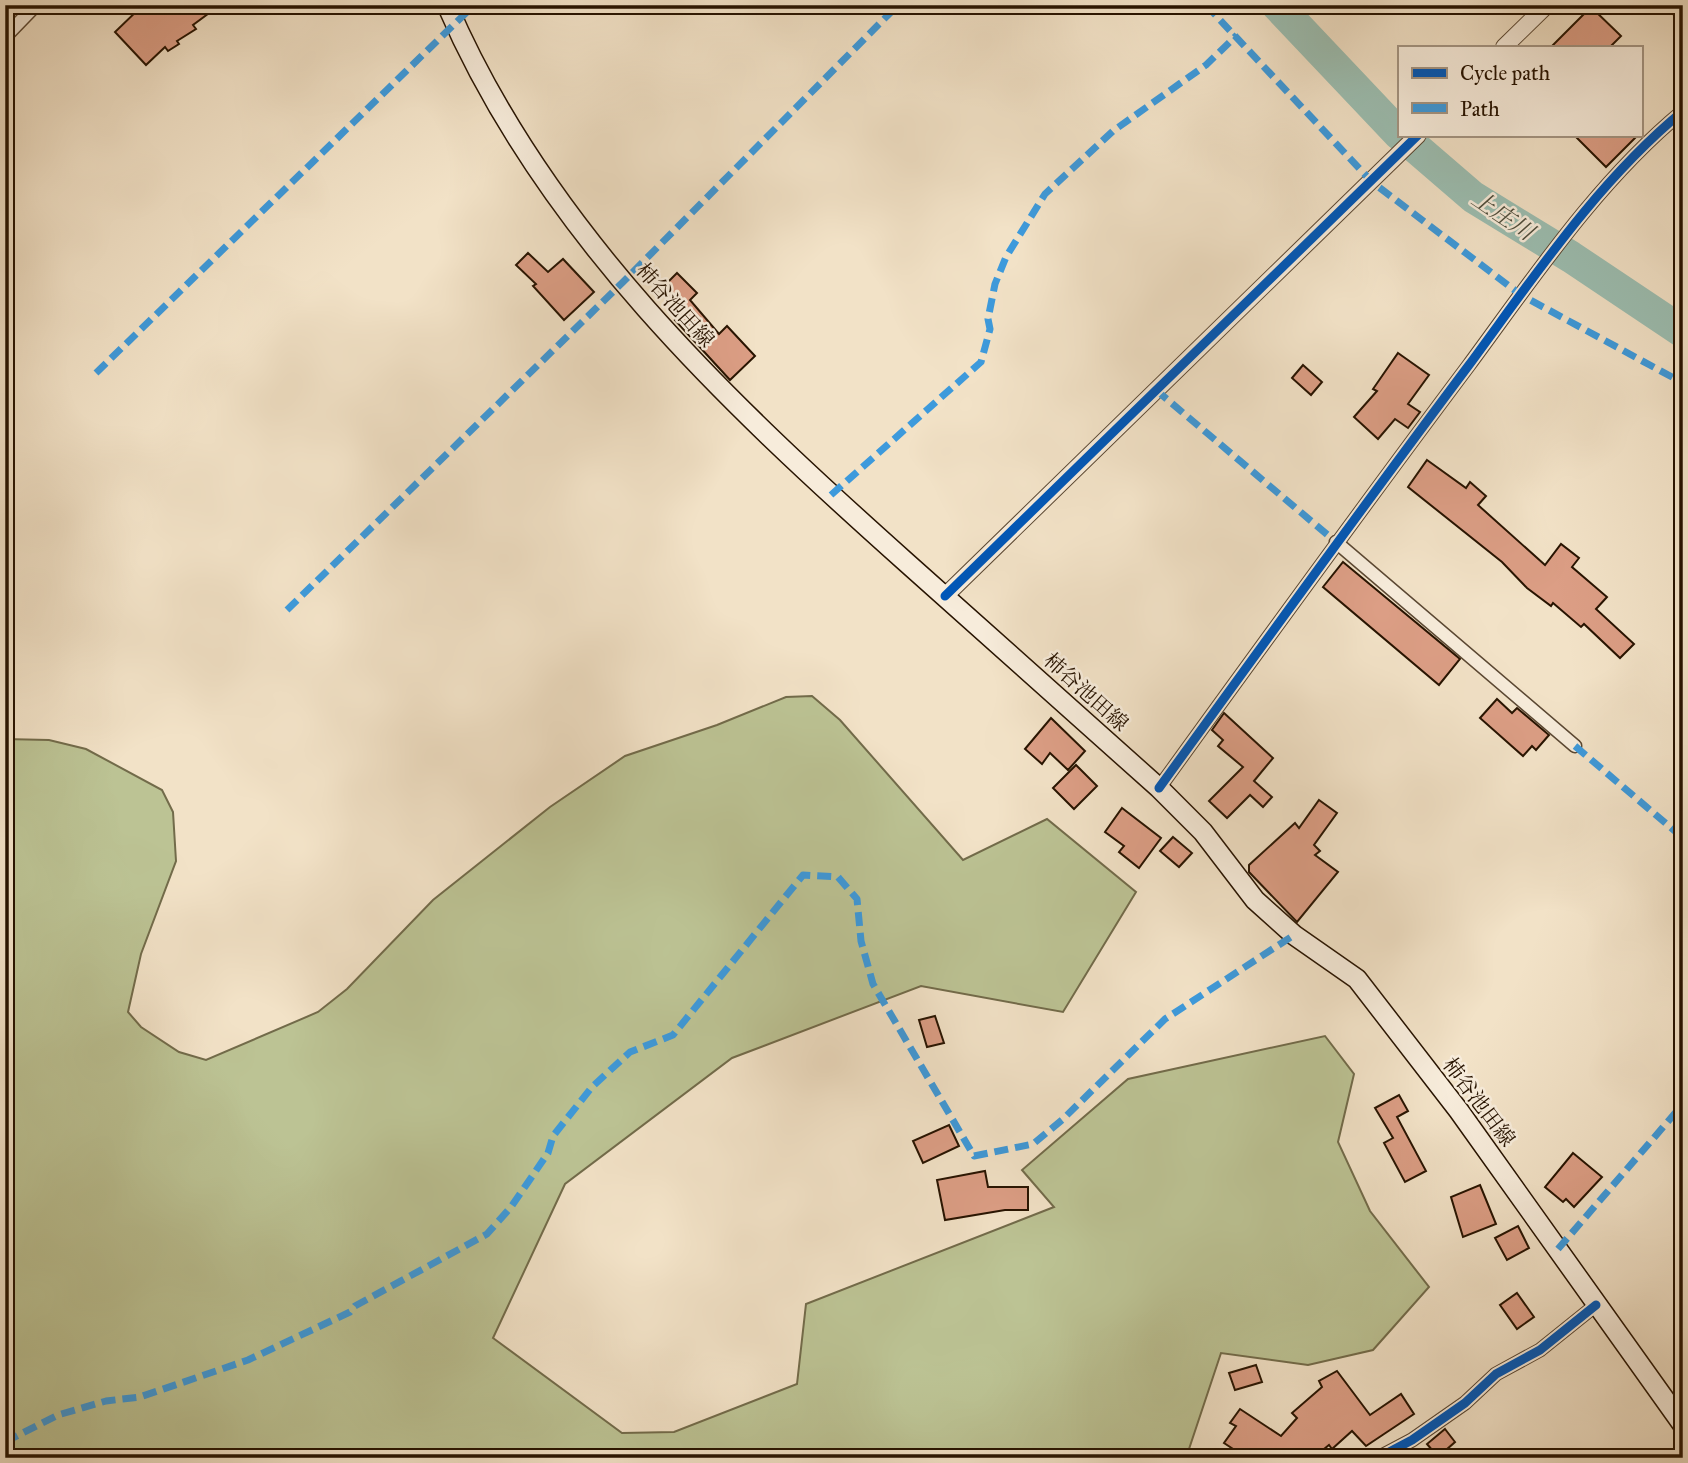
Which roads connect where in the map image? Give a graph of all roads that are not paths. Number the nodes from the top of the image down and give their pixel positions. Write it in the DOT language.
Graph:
graph roads {
  1 [pos="36,5"];
  2 [pos="447,5"];
  3 [pos="1547,5"];
  4 [pos="1672,5"];
  5 [pos="1683,15"];
  6 [pos="5,37"];
  7 [pos="1505,46"];
  8 [pos="1683,111"];
  9 [pos="1417,136"];
  10 [pos="1336,542"];
  11 [pos="944,596"];
  12 [pos="1576,746"];
  13 [pos="1159,788"];
  14 [pos="1596,1305"];
  15 [pos="1683,1425"];
  16 [pos="1378,1458"];
  1 -- 6 [label="street"];
  2 -- 11 [label="main road, 柿谷池田線"];
  3 -- 7 [label="street"];
  4 -- 5 [label="street"];
  8 -- 10 [label="street"];
  9 -- 11 [label="street"];
  10 -- 12 [label="street"];
  10 -- 13 [label="street"];
  11 -- 13 [label="main road, 柿谷池田線"];
  13 -- 14 [label="main road, 柿谷池田線"];
  14 -- 15 [label="main road, 柿谷池田線"];
  14 -- 16 [label="street"];
}
